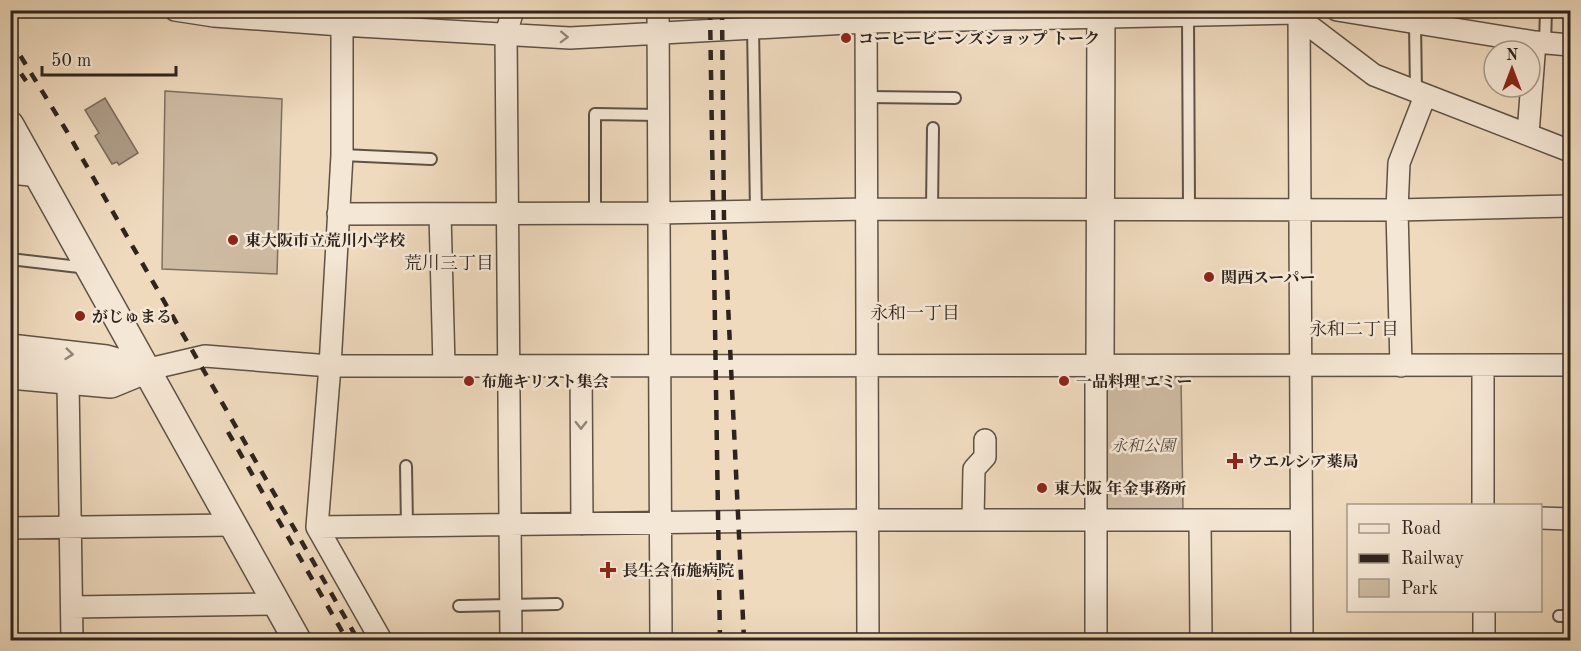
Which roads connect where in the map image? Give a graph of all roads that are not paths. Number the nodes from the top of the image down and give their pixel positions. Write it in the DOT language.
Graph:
graph roads {
  1 [pos="175,10"];
  2 [pos="513,10"];
  3 [pos="658,10"];
  4 [pos="1337,10"];
  5 [pos="1546,10"];
  6 [pos="1300,13"];
  7 [pos="1101,14"];
  8 [pos="866,16"];
  9 [pos="1188,16"];
  10 [pos="342,18"];
  11 [pos="1416,19"];
  12 [pos="753,27"];
  13 [pos="659,32"];
  14 [pos="506,34"];
  15 [pos="1524,39"];
  16 [pos="1541,39"];
  17 [pos="1542,42"];
  18 [pos="1570,45"];
  19 [pos="1421,94"];
  20 [pos="866,97"];
  21 [pos="955,98"];
  22 [pos="1533,99"];
  23 [pos="658,115"];
  24 [pos="10,125"];
  25 [pos="933,128"];
  26 [pos="1528,134"];
  27 [pos="1570,151"];
  28 [pos="342,155"];
  29 [pos="431,159"];
  30 [pos="10,173"];
  31 [pos="40,176"];
  32 [pos="1570,206"];
  33 [pos="867,208"];
  34 [pos="1301,208"];
  35 [pos="932,209"];
  36 [pos="1100,209"];
  37 [pos="1190,209"];
  38 [pos="1397,210"];
  39 [pos="756,211"];
  40 [pos="657,213"];
  41 [pos="338,214"];
  42 [pos="440,214"];
  43 [pos="507,214"];
  44 [pos="595,214"];
  45 [pos="10,259"];
  46 [pos="92,268"];
  47 [pos="10,348"];
  48 [pos="1300,364"];
  49 [pos="660,365"];
  50 [pos="867,365"];
  51 [pos="1098,365"];
  52 [pos="1570,365"];
  53 [pos="330,366"];
  54 [pos="444,366"];
  55 [pos="508,366"];
  56 [pos="1401,366"];
  57 [pos="1484,366"];
  58 [pos="581,367"];
  59 [pos="145,370"];
  60 [pos="10,375"];
  61 [pos="68,381"];
  62 [pos="984,440"];
  63 [pos="406,466"];
  64 [pos="1484,504"];
  65 [pos="1542,518"];
  66 [pos="1570,519"];
  67 [pos="868,520"];
  68 [pos="974,520"];
  69 [pos="1097,520"];
  70 [pos="1200,520"];
  71 [pos="1301,520"];
  72 [pos="662,521"];
  73 [pos="582,524"];
  74 [pos="232,525"];
  75 [pos="509,525"];
  76 [pos="407,526"];
  77 [pos="317,527"];
  78 [pos="10,528"];
  79 [pos="72,529"];
  80 [pos="277,604"];
  81 [pos="557,604"];
  82 [pos="459,606"];
  83 [pos="511,607"];
  84 [pos="72,608"];
  85 [pos="1484,612"];
  86 [pos="72,640"];
  87 [pos="297,640"];
  88 [pos="381,640"];
  89 [pos="511,640"];
  90 [pos="661,640"];
  91 [pos="868,640"];
  92 [pos="1096,640"];
  93 [pos="1201,640"];
  94 [pos="1302,640"];
  95 [pos="1484,640"];
  1 -- 10 [label="street"];
  2 -- 14 [label="street"];
  3 -- 13 [label="street"];
  4 -- 11 [label="street"];
  5 -- 16 [label="lane"];
  6 -- 9 [label="street"];
  6 -- 19 [label="street"];
  6 -- 34 [label="street"];
  7 -- 8 [label="street"];
  7 -- 9 [label="street"];
  7 -- 36 [label="street"];
  8 -- 12 [label="street"];
  8 -- 20 [label="street"];
  9 -- 37 [label="lane"];
  10 -- 14 [label="street"];
  10 -- 28 [label="street"];
  11 -- 15 [label="street"];
  11 -- 19 [label="lane"];
  12 -- 13 [label="street"];
  12 -- 39 [label="lane"];
  14 -- 13 [label="street, one-way"];
  13 -- 23 [label="street"];
  14 -- 43 [label="street"];
  17 -- 18 [label="street"];
  19 -- 26 [label="street"];
  19 -- 38 [label="street"];
  20 -- 21 [label="lane"];
  20 -- 33 [label="street"];
  22 -- 26 [label="street"];
  23 -- 40 [label="street"];
  23 -- 44 [label="lane"];
  24 -- 31 [label="street"];
  25 -- 35 [label="lane"];
  26 -- 27 [label="street"];
  28 -- 29 [label="lane"];
  28 -- 41 [label="street"];
  30 -- 31 [label="street"];
  31 -- 46 [label="street"];
  32 -- 38 [label="street"];
  33 -- 35 [label="street"];
  33 -- 39 [label="street"];
  33 -- 50 [label="street"];
  34 -- 37 [label="street"];
  34 -- 38 [label="street"];
  34 -- 48 [label="street"];
  35 -- 36 [label="street"];
  36 -- 37 [label="street"];
  36 -- 51 [label="street"];
  38 -- 56 [label="street"];
  39 -- 40 [label="street"];
  40 -- 44 [label="street"];
  40 -- 49 [label="street"];
  41 -- 42 [label="street"];
  41 -- 53 [label="street"];
  42 -- 43 [label="street"];
  42 -- 54 [label="street"];
  43 -- 44 [label="street"];
  43 -- 55 [label="street"];
  45 -- 46 [label="lane"];
  46 -- 59 [label="street"];
  47 -- 59 [label="street, one-way"];
  48 -- 51 [label="street"];
  48 -- 56 [label="street"];
  48 -- 71 [label="street"];
  49 -- 50 [label="street"];
  49 -- 58 [label="street"];
  49 -- 72 [label="street"];
  50 -- 51 [label="street"];
  50 -- 67 [label="street"];
  51 -- 69 [label="street"];
  52 -- 57 [label="street"];
  53 -- 54 [label="street"];
  53 -- 59 [label="street"];
  53 -- 77 [label="street"];
  54 -- 55 [label="street"];
  55 -- 58 [label="street"];
  55 -- 75 [label="street"];
  56 -- 57 [label="street"];
  57 -- 64 [label="street"];
  58 -- 73 [label="street, one-way"];
  59 -- 61 [label="street"];
  59 -- 74 [label="street"];
  60 -- 61 [label="street"];
  61 -- 79 [label="street"];
  62 -- 68 [label="street"];
  63 -- 76 [label="lane"];
  65 -- 66 [label="street"];
  67 -- 68 [label="street"];
  67 -- 72 [label="street"];
  67 -- 91 [label="street"];
  68 -- 69 [label="street"];
  69 -- 70 [label="street"];
  69 -- 92 [label="street"];
  70 -- 71 [label="street"];
  70 -- 93 [label="street"];
  71 -- 94 [label="street"];
  72 -- 73 [label="street"];
  72 -- 90 [label="street"];
  73 -- 75 [label="street"];
  74 -- 79 [label="street"];
  74 -- 80 [label="street"];
  75 -- 76 [label="street"];
  75 -- 83 [label="street"];
  76 -- 77 [label="street"];
  77 -- 88 [label="street"];
  78 -- 79 [label="street"];
  79 -- 84 [label="street"];
  80 -- 84 [label="street"];
  80 -- 87 [label="street"];
  81 -- 83 [label="lane"];
  82 -- 83 [label="lane"];
  83 -- 89 [label="street"];
  84 -- 86 [label="street"];
  85 -- 95 [label="street"];
}
